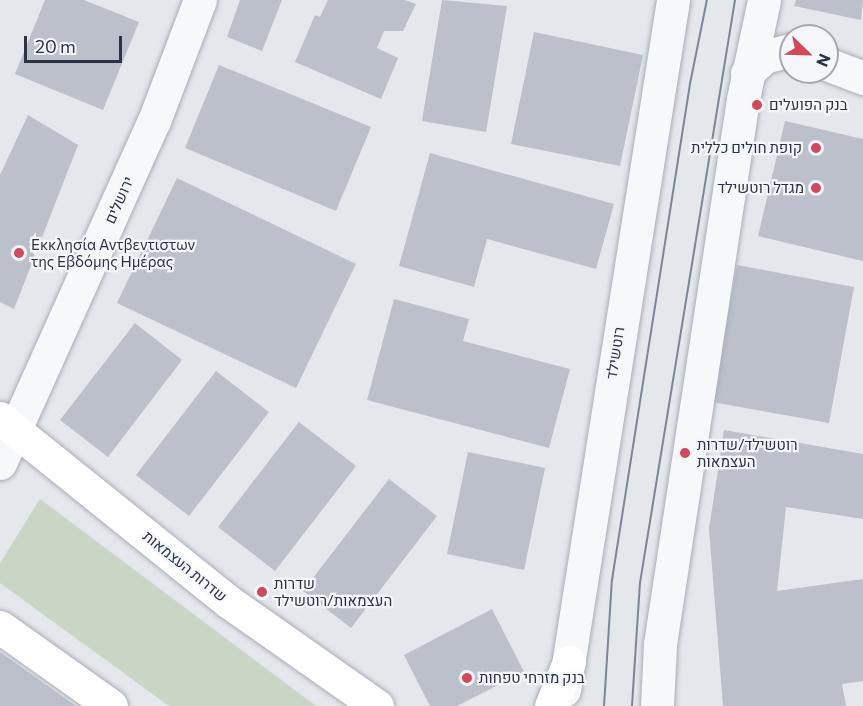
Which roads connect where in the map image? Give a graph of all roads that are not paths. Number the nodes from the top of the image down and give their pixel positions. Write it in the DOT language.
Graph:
graph roads {
  1 [pos="200,0"];
  2 [pos="673,0"];
  3 [pos="764,0"];
  4 [pos="779,53"];
  5 [pos="839,69"];
  6 [pos="747,73"];
  7 [pos="863,78"];
  8 [pos="8,423"];
  9 [pos="0,463"];
  10 [pos="0,627"];
  11 [pos="569,662"];
  12 [pos="111,706"];
  13 [pos="377,706"];
  14 [pos="551,706"];
  15 [pos="561,706"];
  16 [pos="657,706"];
  1 -- 8 [label="street, ירושלים"];
  2 -- 11 [label="street, רוטשילד"];
  3 -- 6 [label="street"];
  4 -- 6 [label="street"];
  5 -- 7 [label="street"];
  6 -- 16 [label="street"];
  8 -- 9 [label="street, ירושלים"];
  8 -- 13 [label="main road, שדרות העצמאות"];
  10 -- 12 [label="main road"];
  11 -- 14 [label="main road"];
  11 -- 15 [label="street, רוטשילד"];
}
